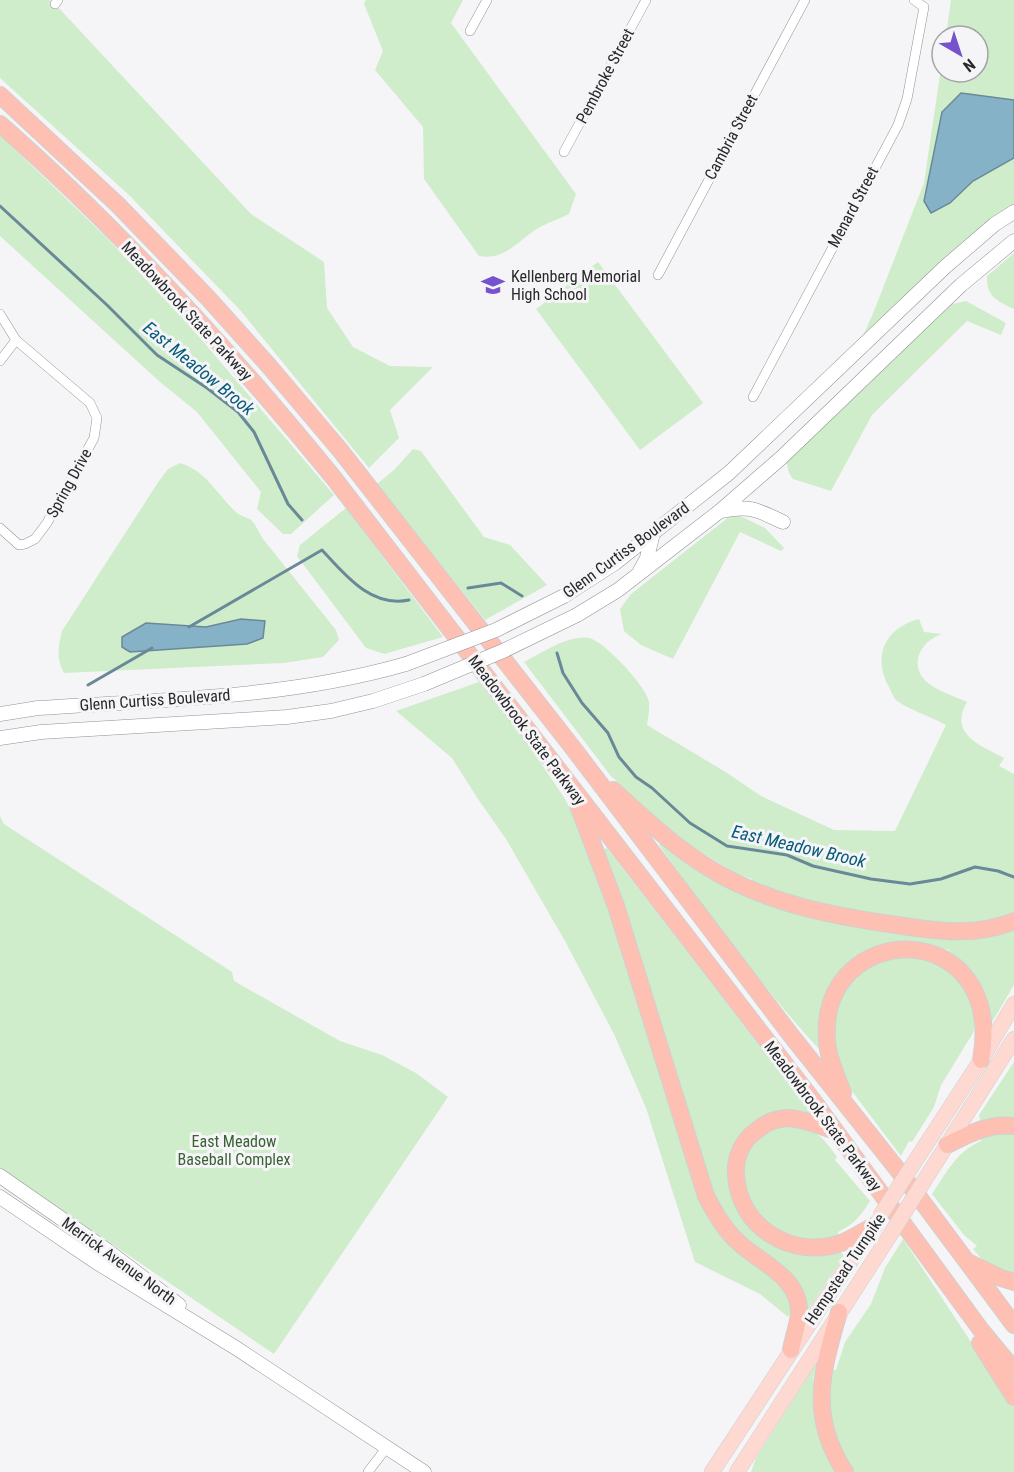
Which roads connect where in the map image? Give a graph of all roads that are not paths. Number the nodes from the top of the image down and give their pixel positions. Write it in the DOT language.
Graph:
graph roads {
  1 [pos="487,0"];
  2 [pos="646,0"];
  3 [pos="805,0"];
  4 [pos="914,0"];
  5 [pos="470,31"];
  6 [pos="0,95"];
  7 [pos="0,124"];
  8 [pos="564,152"];
  9 [pos="1014,212"];
  10 [pos="1014,241"];
  11 [pos="658,275"];
  12 [pos="0,314"];
  13 [pos="16,340"];
  14 [pos="0,361"];
  15 [pos="753,397"];
  16 [pos="720,511"];
  17 [pos="783,522"];
  18 [pos="0,528"];
  19 [pos="653,532"];
  20 [pos="637,575"];
  21 [pos="0,714"];
  22 [pos="0,738"];
  23 [pos="592,773"];
  24 [pos="573,789"];
  25 [pos="1014,921"];
  26 [pos="1014,1004"];
  27 [pos="1014,1039"];
  28 [pos="981,1060"];
  29 [pos="849,1108"];
  30 [pos="1014,1126"];
  31 [pos="833,1130"];
  32 [pos="947,1145"];
  33 [pos="0,1176"];
  34 [pos="0,1197"];
  35 [pos="877,1221"];
  36 [pos="915,1241"];
  37 [pos="965,1261"];
  38 [pos="1014,1282"];
  39 [pos="840,1312"];
  40 [pos="1014,1325"];
  41 [pos="236,1348"];
  42 [pos="791,1350"];
  43 [pos="1014,1370"];
  44 [pos="1014,1396"];
  45 [pos="387,1447"];
  46 [pos="368,1472"];
  47 [pos="424,1472"];
  48 [pos="712,1472"];
  49 [pos="737,1472"];
  50 [pos="845,1472"];
  1 -- 5 [label="street"];
  2 -- 8 [label="street, Pembroke Street"];
  3 -- 11 [label="street, Cambria Street"];
  4 -- 15 [label="street, Menard Street"];
  6 -- 23 [label="highway, Meadowbrook State Parkway"];
  7 -- 24 [label="highway, Meadowbrook State Parkway"];
  9 -- 19 [label="main road, Glenn Curtiss Boulevard"];
  10 -- 16 [label="main road, Glenn Curtiss Boulevard"];
  12 -- 13 [label="street, Spring Drive"];
  13 -- 14 [label="street"];
  13 -- 18 [label="street, Spring Drive"];
  16 -- 17 [label="main road"];
  16 -- 20 [label="main road, Glenn Curtiss Boulevard"];
  19 -- 20 [label="main road"];
  19 -- 21 [label="main road, Glenn Curtiss Boulevard, bridge"];
  20 -- 22 [label="main road, Glenn Curtiss Boulevard, bridge"];
  23 -- 25 [label="highway"];
  23 -- 29 [label="highway, Meadowbrook State Parkway"];
  24 -- 31 [label="highway, Meadowbrook State Parkway"];
  24 -- 42 [label="highway"];
  26 -- 28 [label="main road, Hempstead Turnpike"];
  27 -- 32 [label="main road, Hempstead Turnpike"];
  28 -- 29 [label="highway"];
  28 -- 35 [label="main road, Hempstead Turnpike, bridge"];
  29 -- 37 [label="highway, Meadowbrook State Parkway"];
  30 -- 32 [label="highway"];
  31 -- 35 [label="highway"];
  31 -- 36 [label="highway, Meadowbrook State Parkway"];
  32 -- 39 [label="main road, Hempstead Turnpike, bridge"];
  33 -- 41 [label="main road, Merrick Avenue North"];
  34 -- 41 [label="main road, Merrick Avenue North"];
  35 -- 42 [label="main road, Hempstead Turnpike"];
  36 -- 43 [label="highway, Meadowbrook State Parkway"];
  36 -- 44 [label="highway"];
  37 -- 38 [label="highway"];
  37 -- 40 [label="highway, Meadowbrook State Parkway"];
  39 -- 49 [label="main road, Hempstead Turnpike"];
  39 -- 50 [label="highway"];
  41 -- 45 [label="main road, Merrick Avenue North"];
  42 -- 48 [label="main road, Hempstead Turnpike"];
  45 -- 46 [label="street"];
  45 -- 47 [label="main road, Merrick Avenue North"];
}
